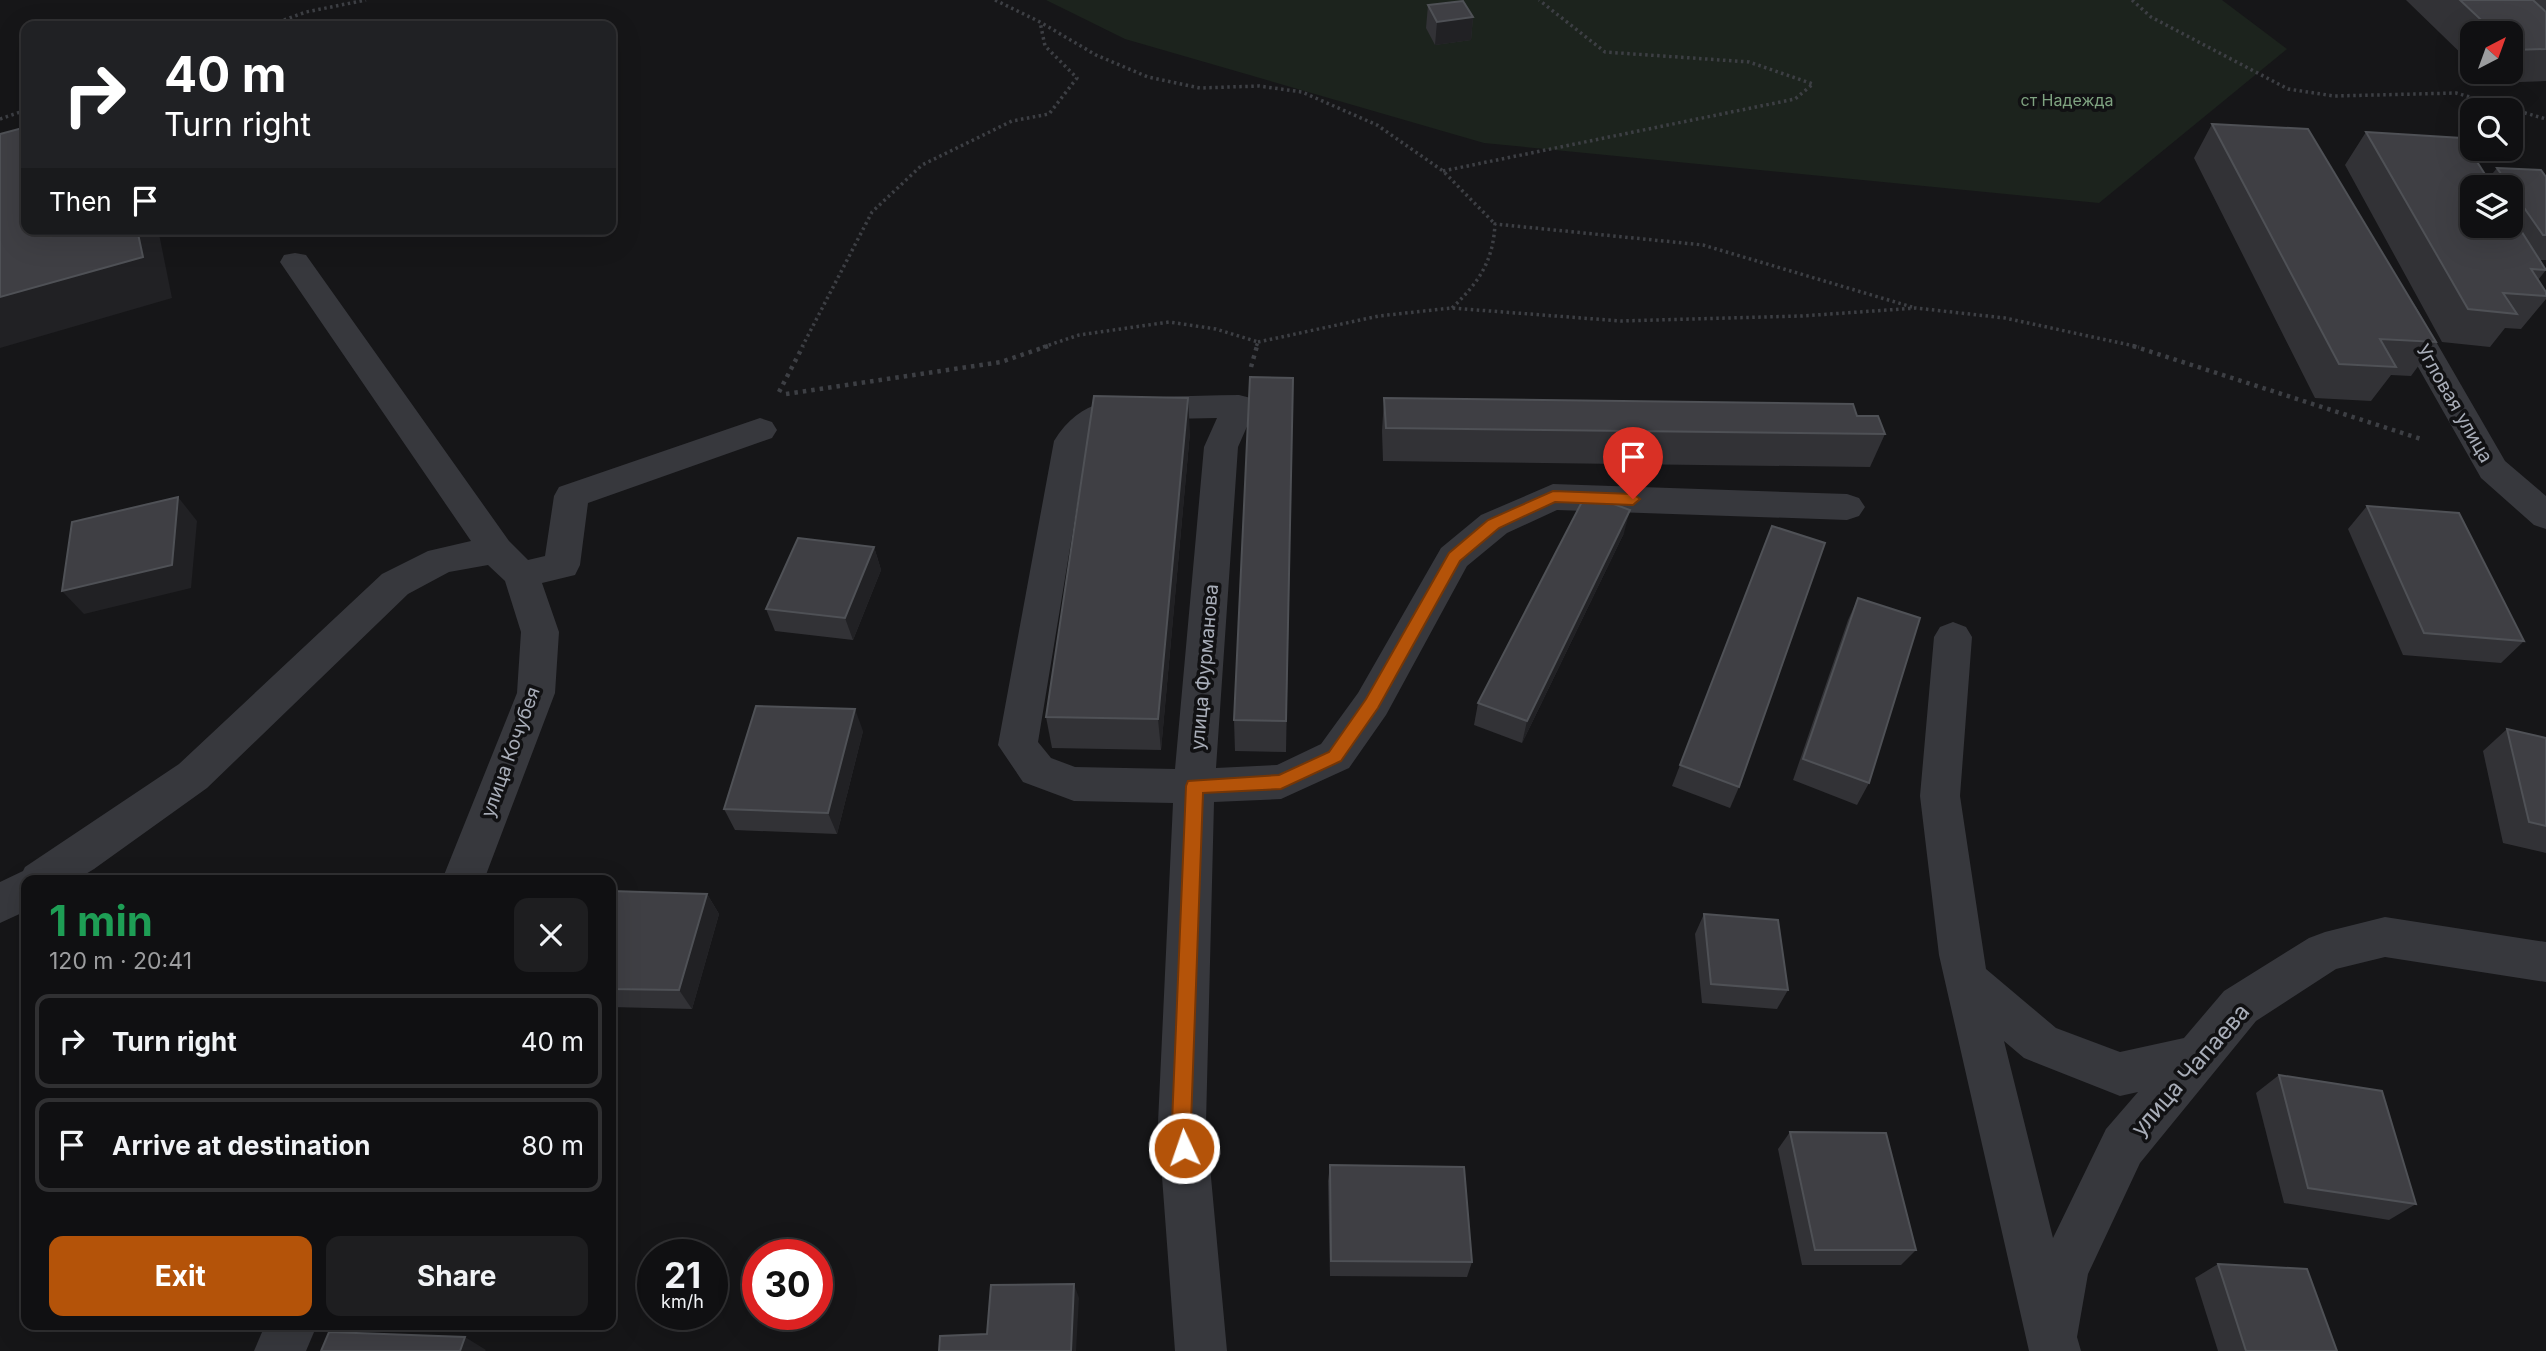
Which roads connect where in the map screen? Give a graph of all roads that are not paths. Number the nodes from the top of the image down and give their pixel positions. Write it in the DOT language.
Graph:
graph roads {
  1 [pos="295,262"];
  2 [pos="2384,281"];
  3 [pos="760,430"];
  4 [pos="1847,507"];
  5 [pos="2546,516"];
  6 [pos="508,563"];
  7 [pos="1953,637"];
  8 [pos="1194,786"];
  9 [pos="48,875"];
  10 [pos="465,875"];
  11 [pos="21,891"];
  12 [pos="0,904"];
  13 [pos="2546,961"];
  14 [pos="1967,980"];
  15 [pos="2200,1056"];
  16 [pos="288,1330"];
  17 [pos="2053,1344"];
  18 [pos="280,1351"];
  19 [pos="1201,1351"];
  1 -- 6 [label="street, улица Кочубея"];
  2 -- 5 [label="street, Угловая улица"];
  3 -- 6 [label="street"];
  4 -- 8 [label="street"];
  6 -- 9 [label="street"];
  6 -- 10 [label="street, улица Кочубея"];
  7 -- 14 [label="street"];
  8 -- 8 [label="street, улица Фурманова"];
  8 -- 19 [label="street, улица Фурманова"];
  11 -- 12 [label="street"];
  13 -- 15 [label="street, улица Чапаева"];
  14 -- 15 [label="street"];
  14 -- 17 [label="street"];
  15 -- 17 [label="street, улица Чапаева"];
  16 -- 18 [label="street"];
}
